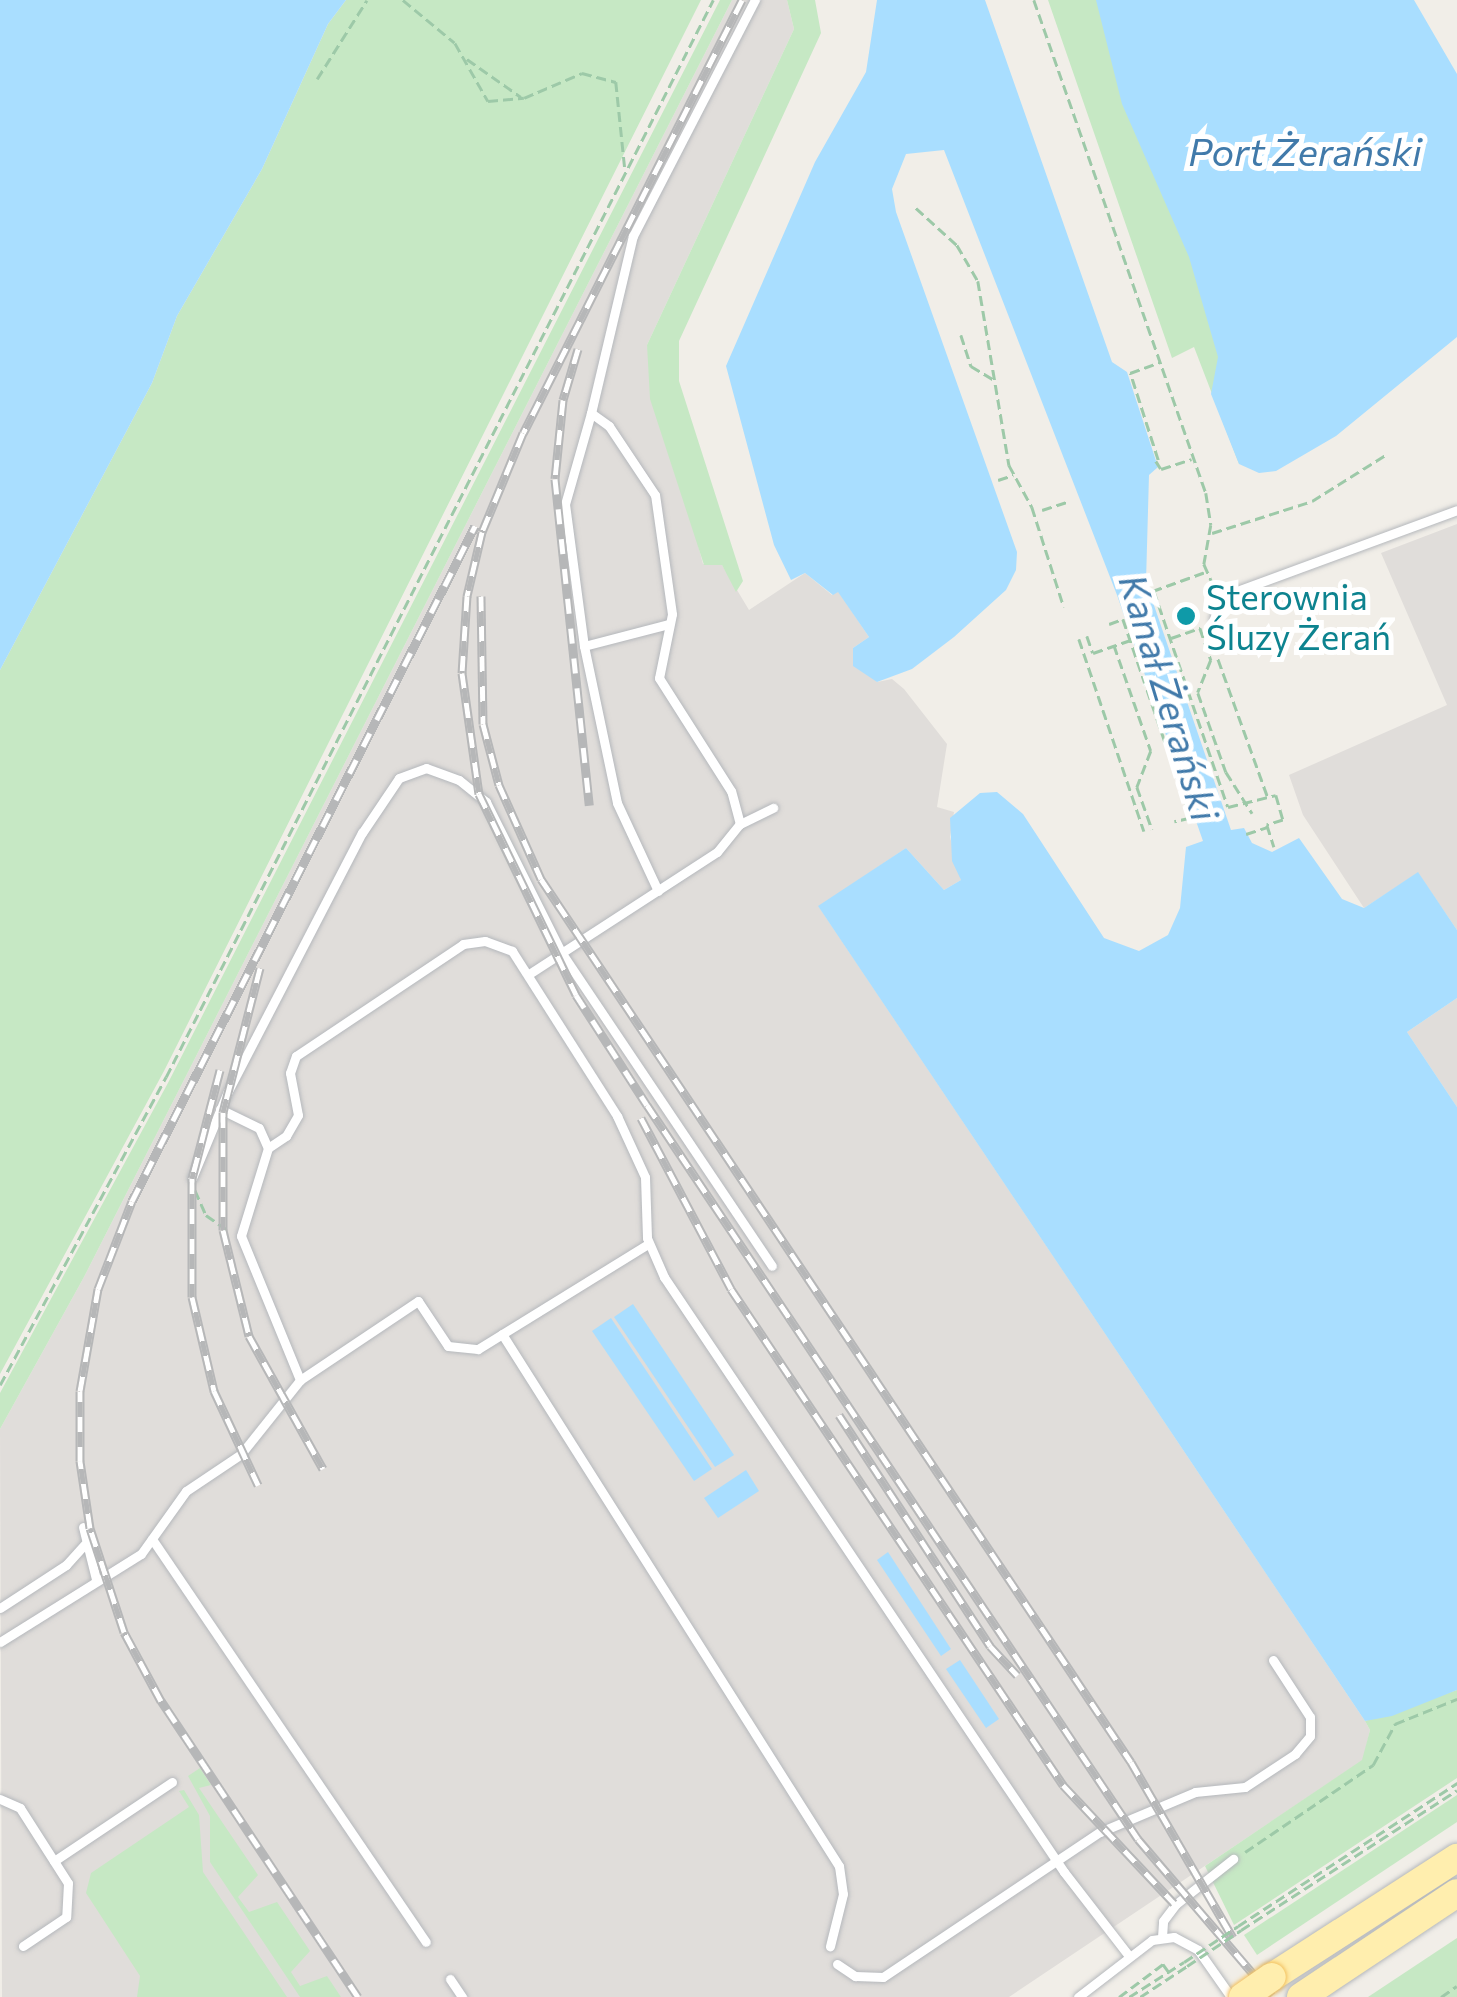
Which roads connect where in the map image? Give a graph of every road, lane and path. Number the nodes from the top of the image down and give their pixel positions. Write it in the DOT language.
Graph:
graph roads {
  1 [pos="367,0"];
  2 [pos="403,0"];
  3 [pos="755,0"];
  4 [pos="1034,0"];
  5 [pos="711,2"];
  6 [pos="462,54"];
  7 [pos="317,80"];
  8 [pos="522,98"];
  9 [pos="626,170"];
  10 [pos="916,208"];
  11 [pos="961,336"];
  12 [pos="1160,362"];
  13 [pos="994,380"];
  14 [pos="591,412"];
  15 [pos="1387,454"];
  16 [pos="1192,459"];
  17 [pos="1014,474"];
  18 [pos="998,480"];
  19 [pos="1067,502"];
  20 [pos="1042,510"];
  21 [pos="1457,510"];
  22 [pos="1209,534"];
  23 [pos="1207,572"];
  24 [pos="1221,599"];
  25 [pos="1064,606"];
  26 [pos="1214,618"];
  27 [pos="669,624"];
  28 [pos="1109,624"];
  29 [pos="1087,636"];
  30 [pos="1079,638"];
  31 [pos="1170,638"];
  32 [pos="1130,640"];
  33 [pos="1114,645"];
  34 [pos="584,646"];
  35 [pos="1268,798"];
  36 [pos="1244,802"];
  37 [pos="774,808"];
  38 [pos="1252,813"];
  39 [pos="1174,822"];
  40 [pos="740,824"];
  41 [pos="1268,827"];
  42 [pos="1152,829"];
  43 [pos="1144,832"];
  44 [pos="1246,834"];
  45 [pos="1274,847"];
  46 [pos="658,891"];
  47 [pos="561,952"];
  48 [pos="529,974"];
  49 [pos="220,1110"];
  50 [pos="268,1148"];
  51 [pos="192,1178"];
  52 [pos="240,1236"];
  53 [pos="648,1244"];
  54 [pos="772,1266"];
  55 [pos="502,1334"];
  56 [pos="300,1380"];
  57 [pos="0,1384"];
  58 [pos="83,1527"];
  59 [pos="152,1539"];
  60 [pos="85,1544"];
  61 [pos="96,1580"];
  62 [pos="0,1608"];
  63 [pos="0,1642"];
  64 [pos="1273,1660"];
  65 [pos="1457,1699"];
  66 [pos="172,1782"];
  67 [pos="1457,1783"];
  68 [pos="1457,1790"];
  69 [pos="0,1799"];
  70 [pos="1457,1858"];
  71 [pos="1233,1859"];
  72 [pos="1056,1860"];
  73 [pos="54,1861"];
  74 [pos="1457,1893"];
  75 [pos="1240,1928"];
  76 [pos="1162,1937"];
  77 [pos="426,1942"];
  78 [pos="23,1946"];
  79 [pos="830,1946"];
  80 [pos="1129,1956"];
  81 [pos="838,1964"];
  82 [pos="1186,1964"];
  83 [pos="1168,1972"];
  84 [pos="450,1978"];
  85 [pos="1457,1986"];
  86 [pos="462,1997"];
  87 [pos="1078,1997"];
  88 [pos="1119,1997"];
  89 [pos="1129,1997"];
  90 [pos="1140,1997"];
  91 [pos="1232,1997"];
  92 [pos="1243,1997"];
  93 [pos="1301,1997"];
  94 [pos="1441,1997"];
  1 -- 7 [label="path"];
  2 -- 6 [label="path"];
  3 -- 14 [label="lane"];
  4 -- 12 [label="path"];
  5 -- 9 [label="path"];
  6 -- 8 [label="path"];
  6 -- 8 [label="path"];
  8 -- 9 [label="path"];
  9 -- 57 [label="path"];
  10 -- 13 [label="path"];
  11 -- 13 [label="path"];
  12 -- 16 [label="path"];
  12 -- 16 [label="path"];
  13 -- 17 [label="path"];
  14 -- 27 [label="lane"];
  14 -- 34 [label="lane"];
  15 -- 22 [label="path"];
  16 -- 22 [label="path"];
  17 -- 18 [label="path"];
  17 -- 25 [label="path"];
  19 -- 20 [label="path"];
  21 -- 24 [label="lane"];
  22 -- 23 [label="path"];
  23 -- 24 [label="path"];
  23 -- 31 [label="path"];
  24 -- 26 [label="lane"];
  24 -- 35 [label="path"];
  27 -- 34 [label="lane"];
  27 -- 40 [label="lane"];
  28 -- 32 [label="path"];
  29 -- 33 [label="path"];
  30 -- 43 [label="path"];
  31 -- 36 [label="path"];
  31 -- 36 [label="path"];
  32 -- 33 [label="path"];
  32 -- 39 [label="path"];
  33 -- 42 [label="path"];
  34 -- 46 [label="lane"];
  35 -- 36 [label="path"];
  35 -- 41 [label="path"];
  36 -- 38 [label="path"];
  37 -- 40 [label="lane"];
  40 -- 46 [label="lane"];
  41 -- 44 [label="path"];
  41 -- 45 [label="path"];
  46 -- 47 [label="lane"];
  47 -- 48 [label="lane"];
  47 -- 49 [label="lane"];
  47 -- 54 [label="lane"];
  48 -- 50 [label="lane"];
  48 -- 53 [label="lane"];
  49 -- 50 [label="lane"];
  49 -- 51 [label="lane"];
  50 -- 52 [label="lane"];
  51 -- 52 [label="path"];
  52 -- 56 [label="lane"];
  53 -- 55 [label="lane"];
  53 -- 72 [label="lane"];
  55 -- 56 [label="lane"];
  55 -- 79 [label="lane"];
  56 -- 59 [label="lane"];
  58 -- 60 [label="lane"];
  59 -- 61 [label="lane"];
  59 -- 77 [label="lane"];
  60 -- 61 [label="lane"];
  60 -- 62 [label="lane"];
  61 -- 63 [label="lane"];
  64 -- 72 [label="lane"];
  65 -- 71 [label="path"];
  66 -- 73 [label="lane"];
  67 -- 75 [label="path"];
  68 -- 75 [label="path"];
  69 -- 73 [label="lane"];
  70 -- 92 [label="main road, bridge"];
  71 -- 76 [label="lane"];
  72 -- 80 [label="lane"];
  72 -- 81 [label="lane"];
  73 -- 78 [label="lane"];
  74 -- 93 [label="main road"];
  75 -- 82 [label="path, bridge"];
  76 -- 80 [label="lane"];
  76 -- 91 [label="lane"];
  80 -- 87 [label="lane"];
  82 -- 83 [label="path"];
  82 -- 90 [label="path"];
  83 -- 88 [label="path"];
  83 -- 89 [label="path"];
  84 -- 86 [label="lane"];
  85 -- 94 [label="path"];
}
